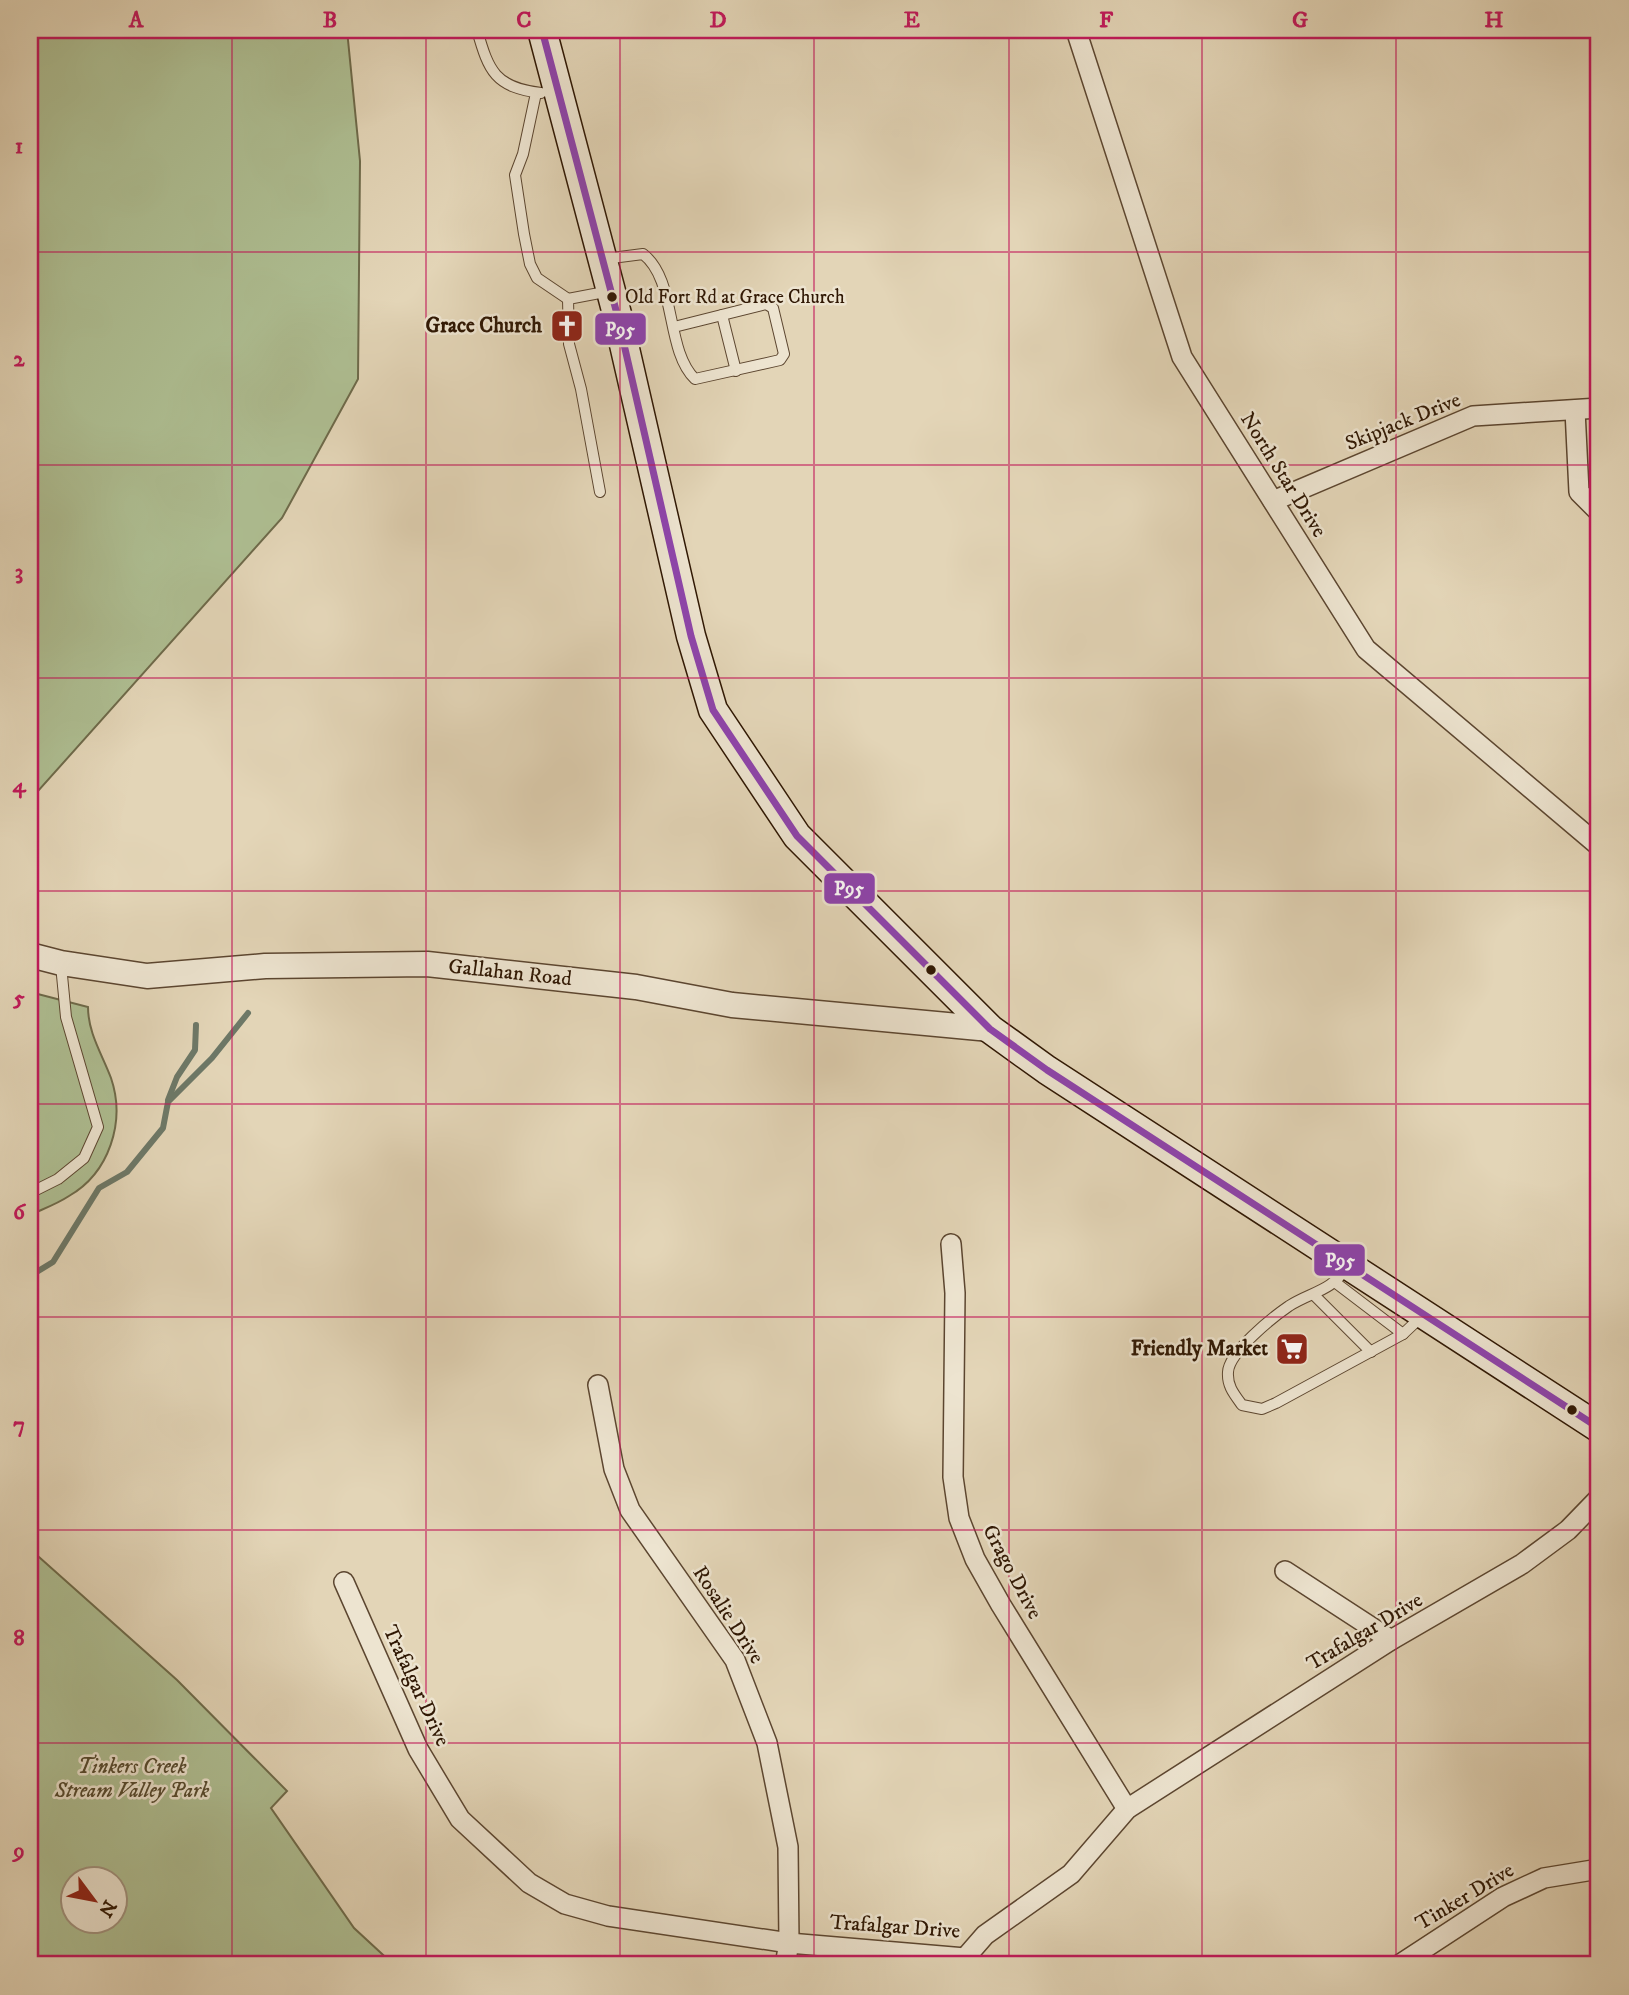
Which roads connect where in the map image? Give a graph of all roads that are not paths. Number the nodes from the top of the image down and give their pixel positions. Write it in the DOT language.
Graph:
graph roads {
  1 [pos="477,30"];
  2 [pos="542,30"];
  3 [pos="1076,30"];
  4 [pos="548,94"];
  5 [pos="603,259"];
  6 [pos="611,291"];
  7 [pos="568,299"];
  8 [pos="722,315"];
  9 [pos="674,327"];
  10 [pos="736,371"];
  11 [pos="1599,408"];
  12 [pos="1575,410"];
  13 [pos="600,492"];
  14 [pos="1273,501"];
  15 [pos="1599,512"];
  16 [pos="1599,846"];
  17 [pos="30,955"];
  18 [pos="61,963"];
  19 [pos="990,1029"];
  20 [pos="30,1194"];
  21 [pos="951,1244"];
  22 [pos="1342,1274"];
  23 [pos="1314,1295"];
  24 [pos="1424,1313"];
  25 [pos="1403,1334"];
  26 [pos="1371,1352"];
  27 [pos="598,1385"];
  28 [pos="1599,1428"];
  29 [pos="1599,1498"];
  30 [pos="1285,1572"];
  31 [pos="344,1581"];
  32 [pos="1391,1640"];
  33 [pos="1127,1809"];
  34 [pos="1599,1869"];
  35 [pos="789,1943"];
  36 [pos="966,1961"];
  37 [pos="785,1965"];
  38 [pos="1399,1965"];
  1 -- 4 [label="lane"];
  2 -- 4 [label="main road"];
  3 -- 14 [label="street, North Star Drive"];
  4 -- 5 [label="main road"];
  4 -- 7 [label="lane"];
  5 -- 6 [label="main road"];
  5 -- 9 [label="lane"];
  6 -- 7 [label="lane"];
  6 -- 19 [label="main road"];
  7 -- 13 [label="lane"];
  8 -- 9 [label="lane"];
  8 -- 10 [label="lane"];
  8 -- 10 [label="lane"];
  9 -- 10 [label="lane"];
  11 -- 12 [label="street, Skipjack Drive"];
  12 -- 14 [label="street, Skipjack Drive"];
  12 -- 15 [label="street"];
  14 -- 16 [label="street, North Star Drive"];
  17 -- 18 [label="street, Gallahan Road"];
  18 -- 19 [label="street, Gallahan Road"];
  18 -- 20 [label="lane"];
  19 -- 22 [label="main road"];
  21 -- 33 [label="street, Grago Drive"];
  22 -- 23 [label="lane"];
  22 -- 24 [label="main road"];
  22 -- 25 [label="lane"];
  23 -- 26 [label="lane"];
  23 -- 26 [label="lane"];
  24 -- 25 [label="lane"];
  24 -- 28 [label="main road"];
  25 -- 26 [label="lane"];
  27 -- 35 [label="street, Rosalie Drive"];
  29 -- 32 [label="street, Trafalgar Drive"];
  30 -- 32 [label="street"];
  31 -- 35 [label="street, Trafalgar Drive"];
  32 -- 33 [label="street, Trafalgar Drive"];
  33 -- 36 [label="street, Trafalgar Drive"];
  34 -- 38 [label="street, Tinker Drive"];
  35 -- 36 [label="street, Trafalgar Drive"];
  35 -- 37 [label="street, Rosalie Drive"];
}
